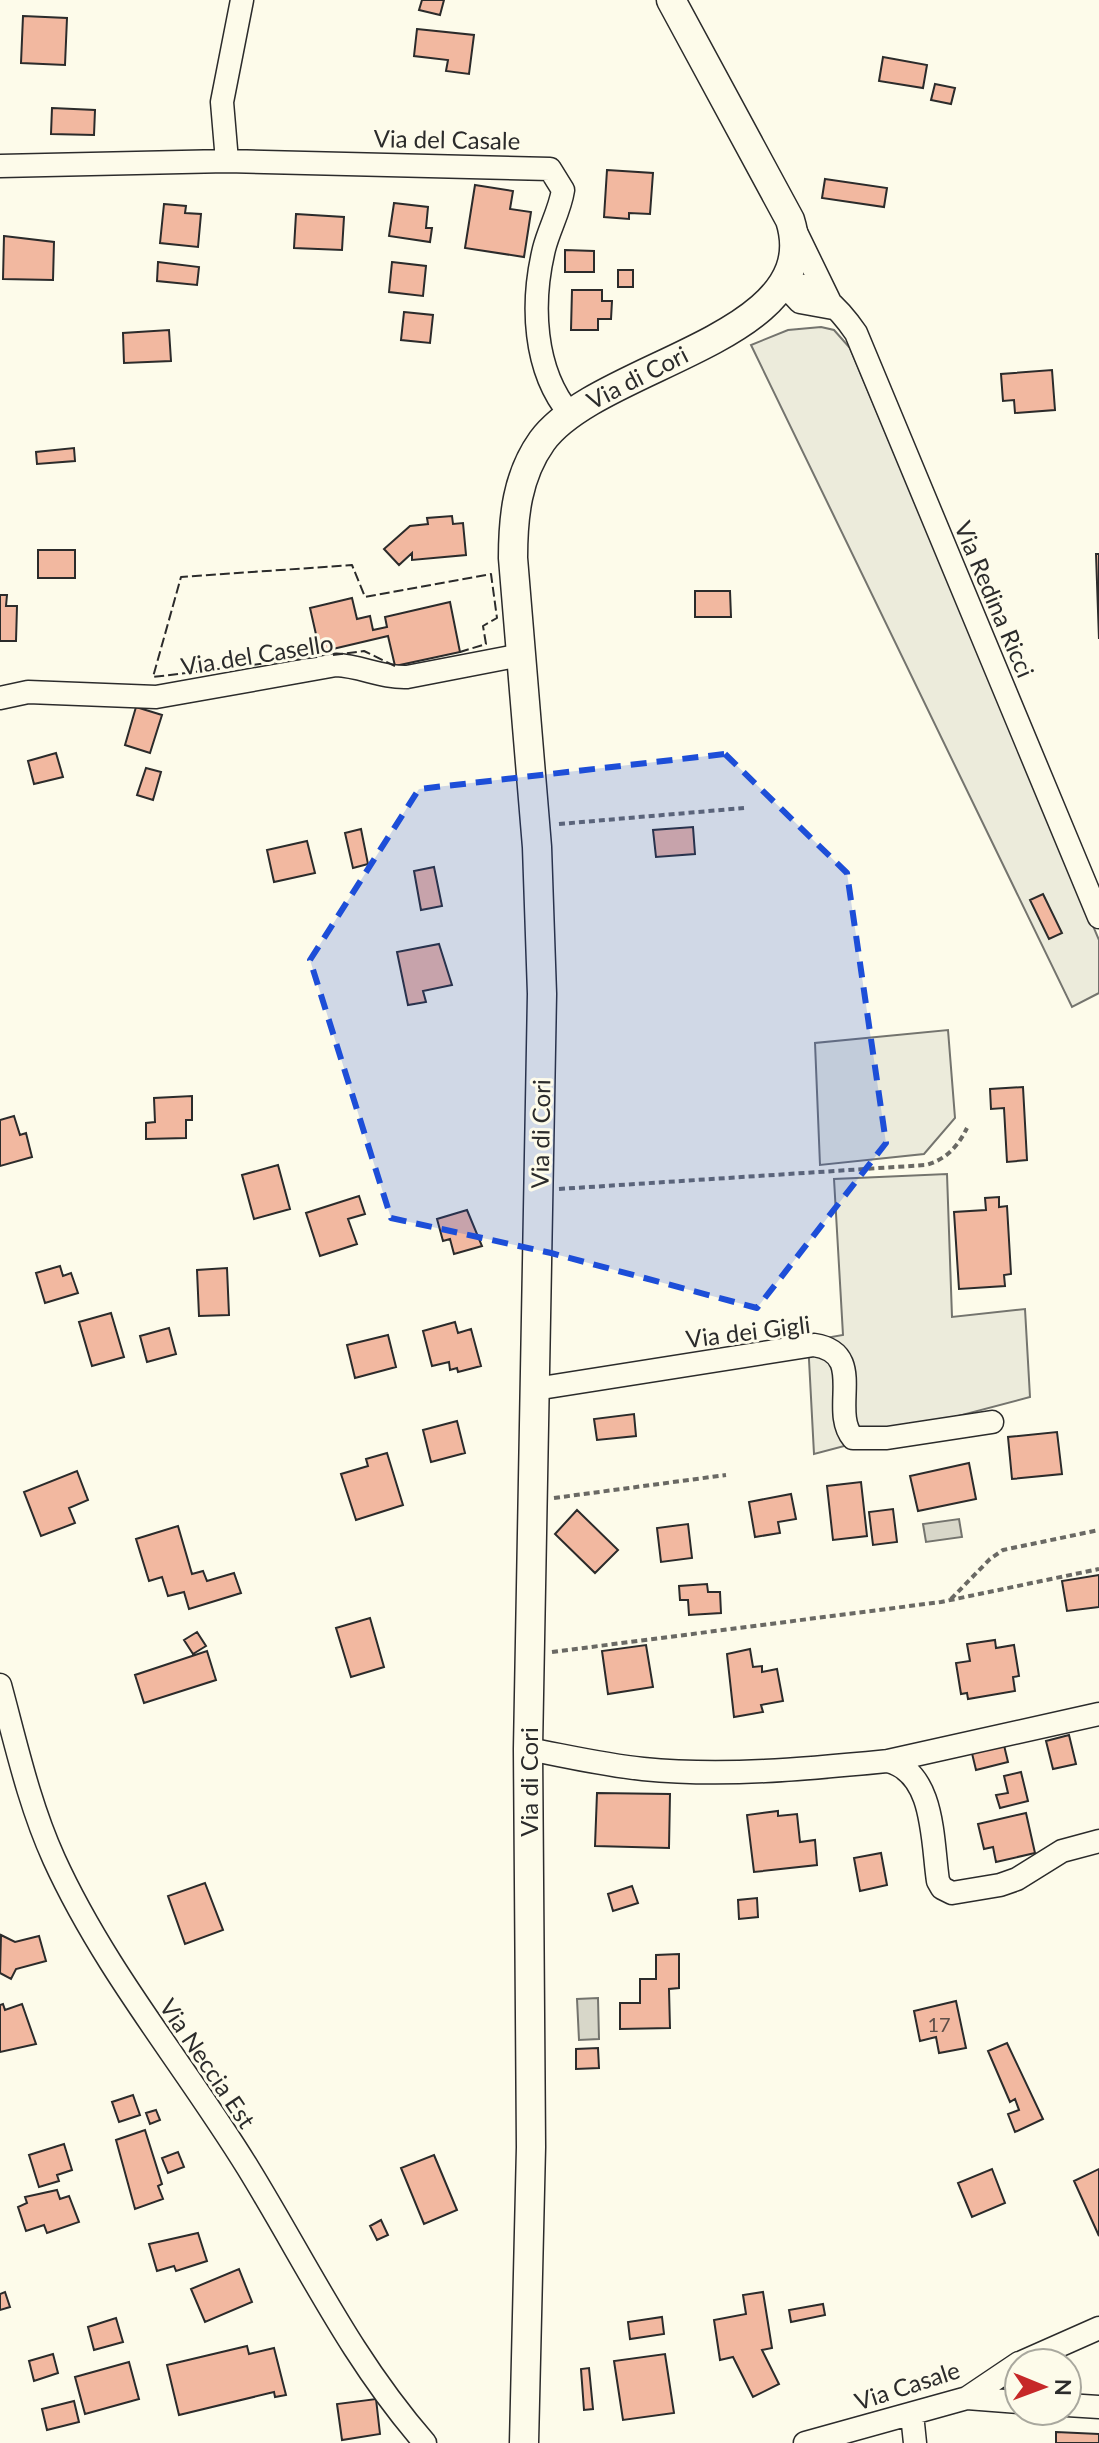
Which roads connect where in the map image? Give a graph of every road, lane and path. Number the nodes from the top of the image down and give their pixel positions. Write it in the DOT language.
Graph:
graph roads {
  1 [pos="242,0"];
  2 [pos="671,0"];
  3 [pos="227,161"];
  4 [pos="0,166"];
  5 [pos="790,220"];
  6 [pos="784,285"];
  7 [pos="823,308"];
  8 [pos="756,314"];
  9 [pos="570,414"];
  10 [pos="521,655"];
  11 [pos="0,698"];
  12 [pos="744,808"];
  13 [pos="535,826"];
  14 [pos="1099,917"];
  15 [pos="967,1128"];
  16 [pos="539,1191"];
  17 [pos="535,1389"];
  18 [pos="992,1422"];
  19 [pos="726,1475"];
  20 [pos="533,1501"];
  21 [pos="1099,1530"];
  22 [pos="1099,1569"];
  23 [pos="950,1601"];
  24 [pos="530,1655"];
  25 [pos="0,1685"];
  26 [pos="1099,1714"];
  27 [pos="528,1749"];
  28 [pos="888,1761"];
  29 [pos="1099,1841"];
  30 [pos="1099,2328"];
  31 [pos="1056,2347"];
  32 [pos="1003,2374"];
  33 [pos="967,2398"];
  34 [pos="1003,2401"];
  35 [pos="912,2414"];
  36 [pos="523,2442"];
  37 [pos="425,2443"];
  38 [pos="805,2443"];
  39 [pos="915,2443"];
  1 -- 3 [label="street"];
  2 -- 5 [label="main road"];
  3 -- 4 [label="street, Via del Casale"];
  3 -- 9 [label="street, Via del Casale"];
  5 -- 6 [label="main road"];
  5 -- 7 [label="street"];
  6 -- 7 [label="street"];
  6 -- 8 [label="main road, Via di Cori"];
  7 -- 8 [label="street"];
  7 -- 14 [label="street, Via Redina Ricci"];
  8 -- 9 [label="main road, Via di Cori"];
  9 -- 10 [label="main road, Via di Cori"];
  10 -- 11 [label="street, Via del Casello"];
  10 -- 13 [label="main road, Via di Cori"];
  12 -- 13 [label="path"];
  13 -- 16 [label="main road, Via di Cori"];
  15 -- 16 [label="path"];
  16 -- 17 [label="main road, Via di Cori"];
  17 -- 18 [label="street, Via dei Gigli"];
  17 -- 20 [label="main road, Via di Cori"];
  19 -- 20 [label="path"];
  20 -- 24 [label="main road, Via di Cori"];
  21 -- 23 [label="path"];
  22 -- 23 [label="path"];
  23 -- 24 [label="path"];
  24 -- 27 [label="main road, Via di Cori"];
  25 -- 37 [label="street, Via Neccia Est"];
  26 -- 28 [label="street"];
  27 -- 28 [label="street"];
  27 -- 36 [label="main road, Via di Cori"];
  28 -- 29 [label="street"];
  30 -- 31 [label="street, Via Casale"];
  32 -- 33 [label="street, Via Casale"];
  33 -- 34 [label="street"];
  33 -- 35 [label="street, Via Casale"];
  35 -- 38 [label="street, Via Casale"];
  35 -- 39 [label="street"];
}
